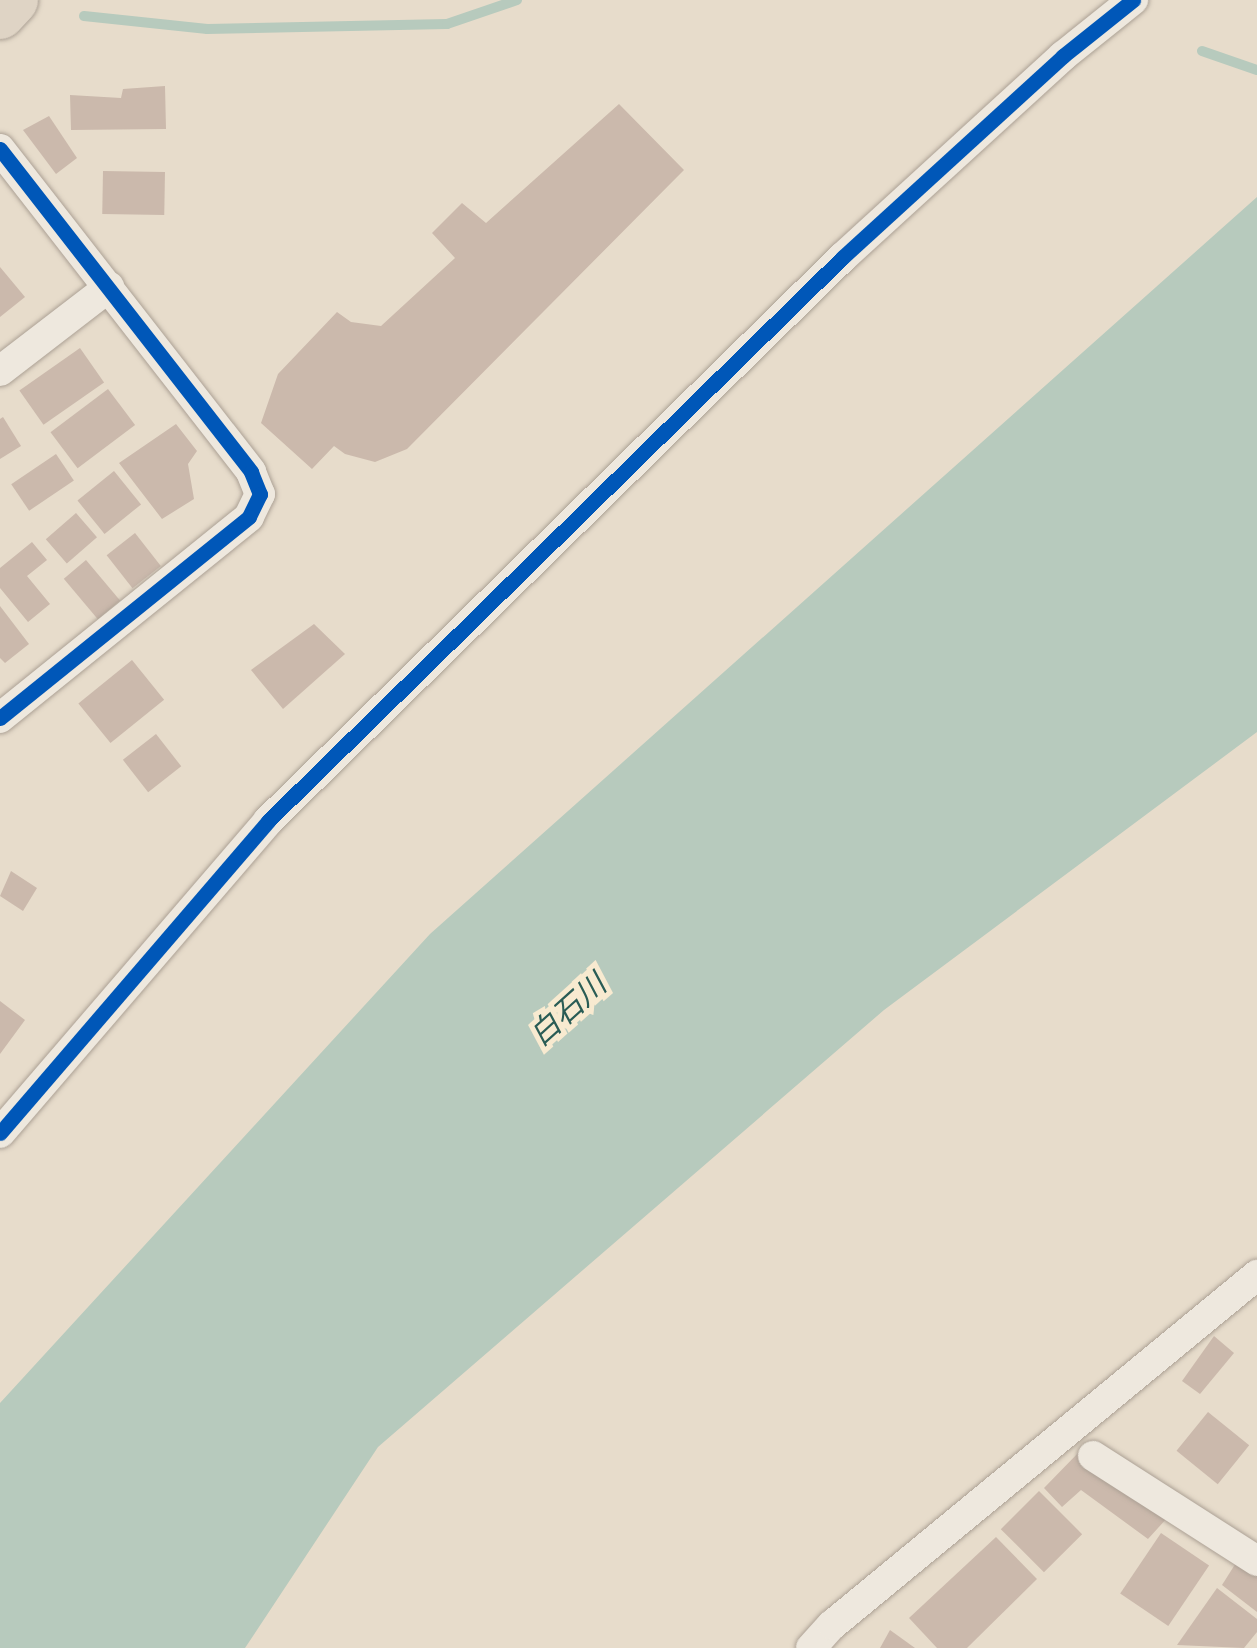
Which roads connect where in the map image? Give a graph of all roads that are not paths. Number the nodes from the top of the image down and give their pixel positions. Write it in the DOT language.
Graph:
graph roads {
  1 [pos="13,0"];
  2 [pos="1133,0"];
  3 [pos="0,14"];
  4 [pos="0,149"];
  5 [pos="109,287"];
  6 [pos="0,370"];
  7 [pos="0,718"];
  8 [pos="0,1133"];
  9 [pos="1257,1275"];
  10 [pos="1093,1456"];
  11 [pos="1257,1561"];
  12 [pos="811,1648"];
  1 -- 3 [label="highway"];
  2 -- 8 [label="street"];
  4 -- 5 [label="street"];
  5 -- 6 [label="street"];
  5 -- 7 [label="street"];
  9 -- 12 [label="street"];
  10 -- 11 [label="street"];
}
